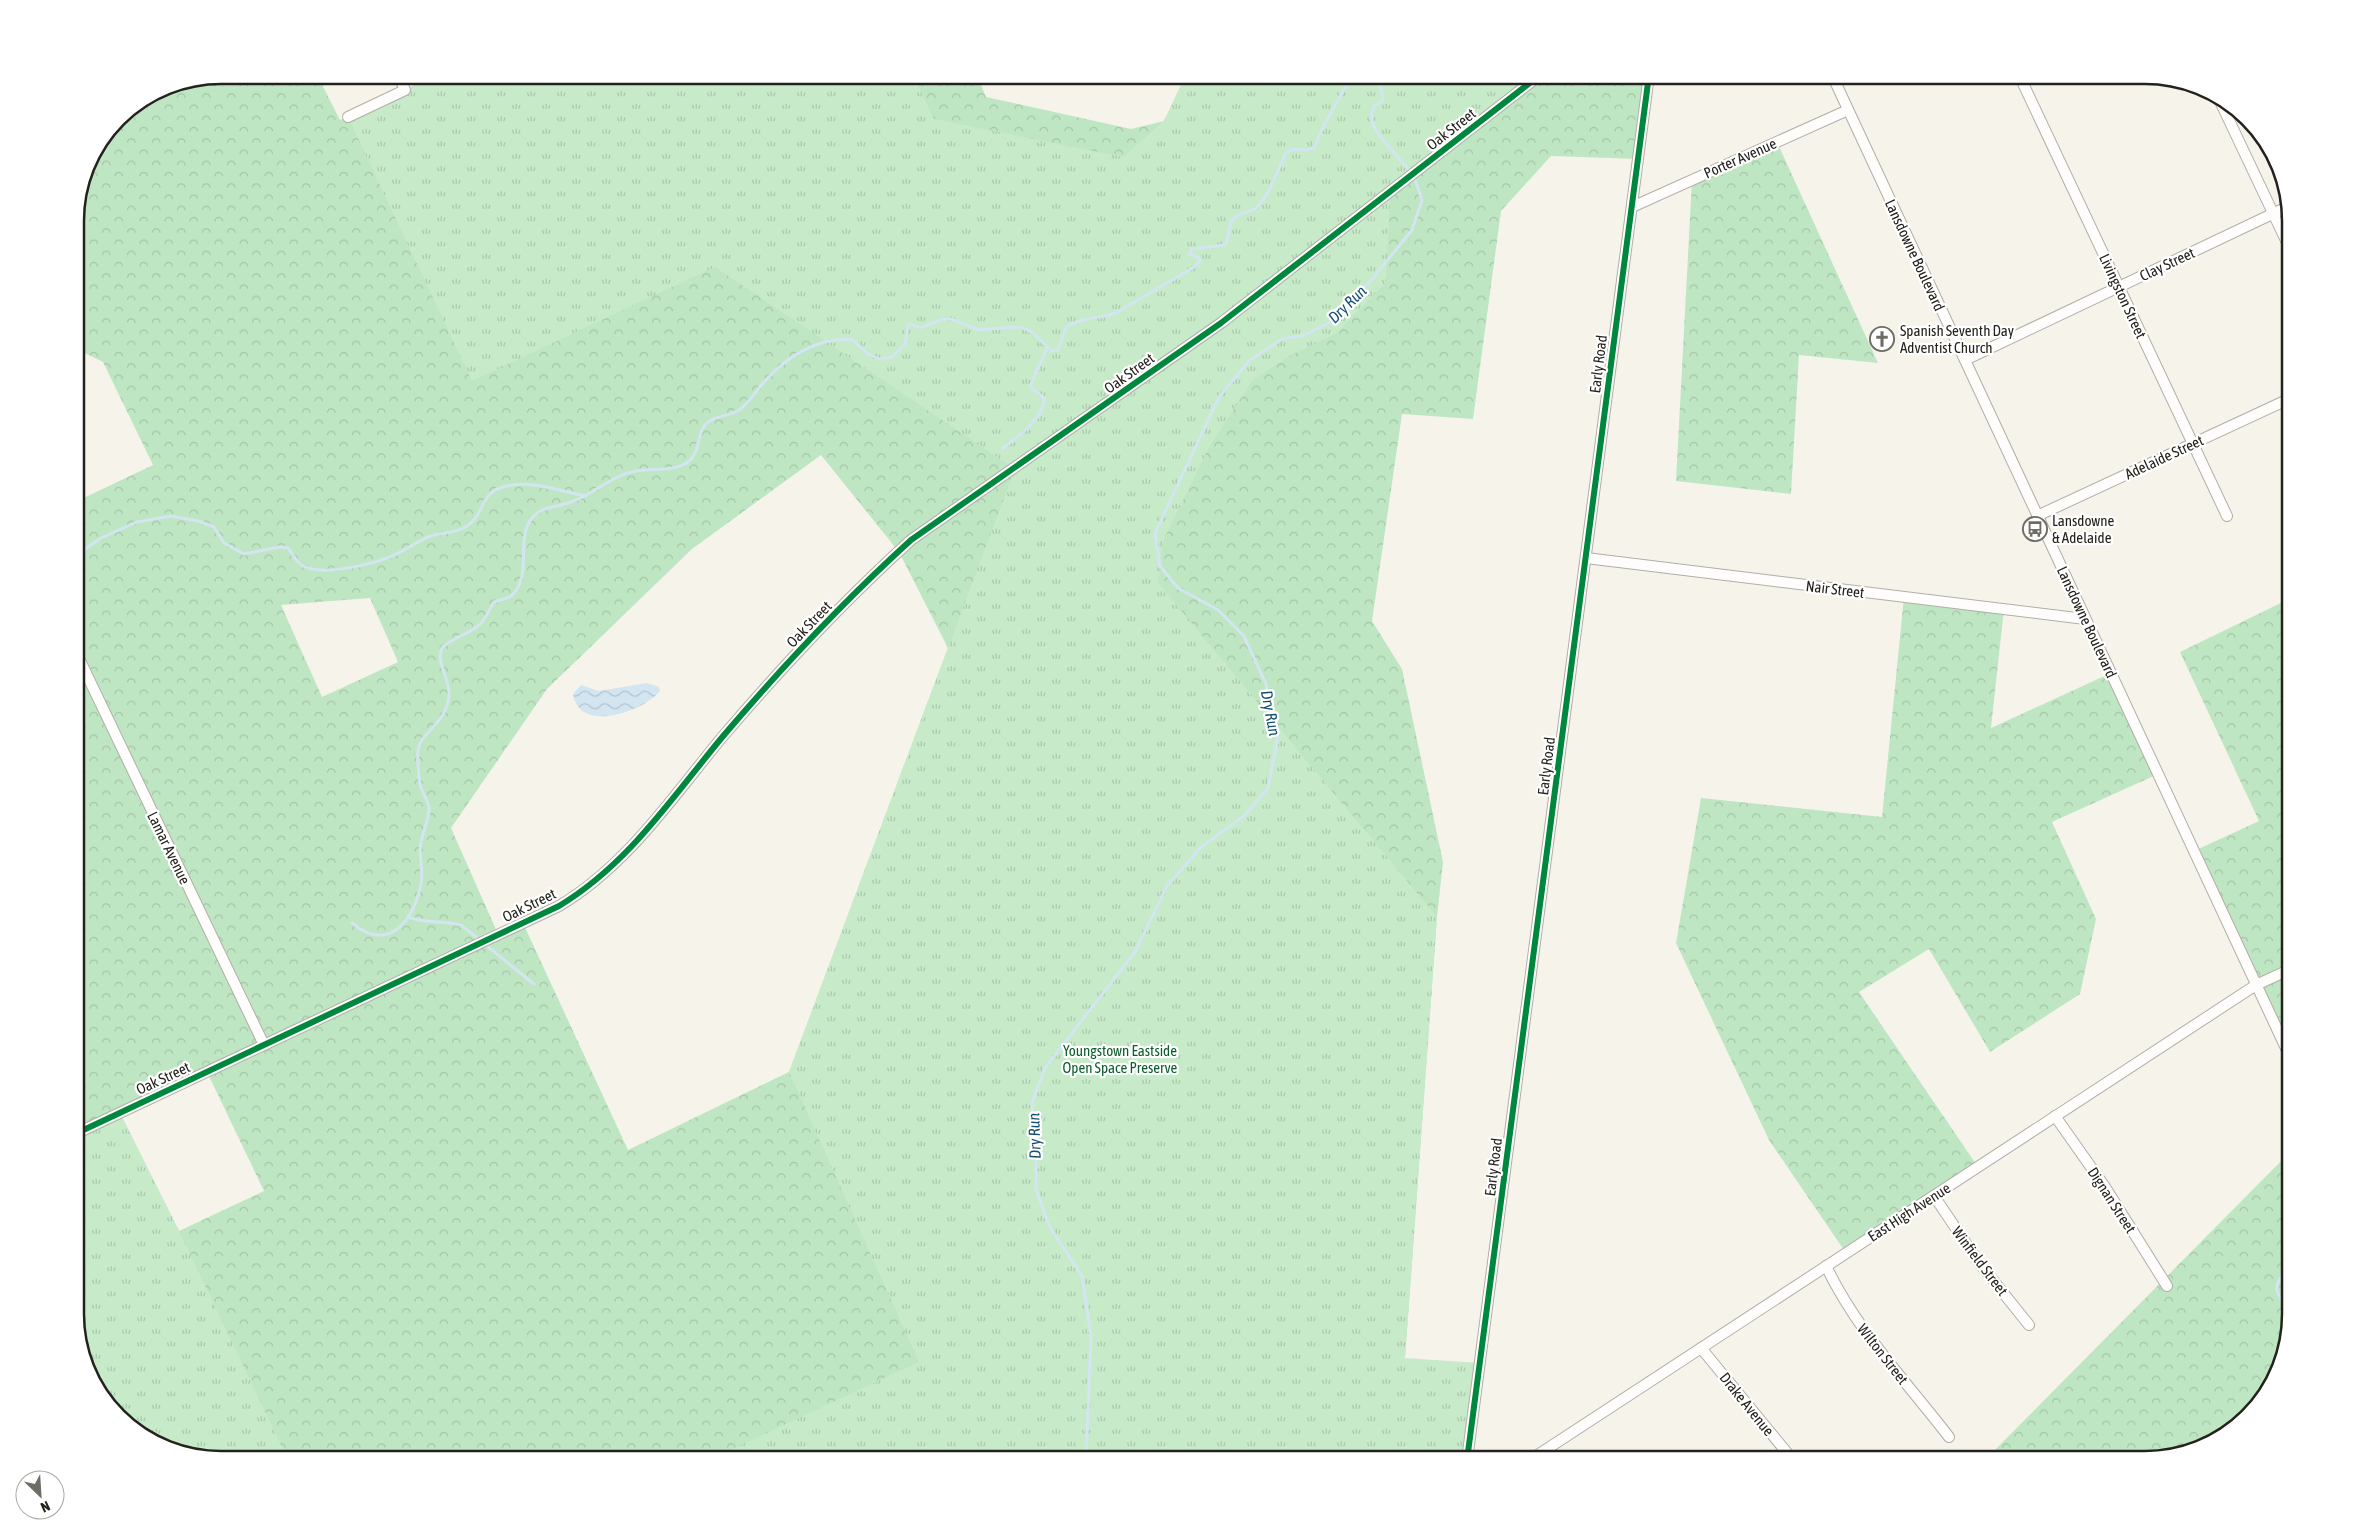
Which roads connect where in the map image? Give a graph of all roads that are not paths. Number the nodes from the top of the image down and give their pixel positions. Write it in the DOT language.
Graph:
graph roads {
  1 [pos="402,84"];
  2 [pos="1528,84"];
  3 [pos="1648,84"];
  4 [pos="1836,84"];
  5 [pos="2023,84"];
  6 [pos="2224,109"];
  7 [pos="1848,110"];
  8 [pos="348,116"];
  9 [pos="1632,207"];
  10 [pos="2282,209"];
  11 [pos="2273,213"];
  12 [pos="2282,232"];
  13 [pos="2118,286"];
  14 [pos="1965,360"];
  15 [pos="2282,402"];
  16 [pos="2192,444"];
  17 [pos="2037,516"];
  18 [pos="2227,516"];
  19 [pos="1586,558"];
  20 [pos="2085,619"];
  21 [pos="84,669"];
  22 [pos="2282,973"];
  23 [pos="2256,985"];
  24 [pos="2282,1040"];
  25 [pos="264,1044"];
  26 [pos="2056,1116"];
  27 [pos="84,1130"];
  28 [pos="1934,1196"];
  29 [pos="1826,1266"];
  30 [pos="2167,1286"];
  31 [pos="2029,1325"];
  32 [pos="1701,1348"];
  33 [pos="1949,1437"];
  34 [pos="1468,1451"];
  35 [pos="1544,1451"];
  36 [pos="1785,1451"];
  1 -- 8 [label="street"];
  2 -- 25 [label="street, Oak Street"];
  3 -- 9 [label="street, Early Road"];
  4 -- 7 [label="street, Lansdowne Boulevard"];
  5 -- 13 [label="street, Livingston Street"];
  6 -- 11 [label="street"];
  7 -- 9 [label="street, Porter Avenue"];
  7 -- 14 [label="street, Lansdowne Boulevard"];
  9 -- 19 [label="street, Early Road"];
  10 -- 11 [label="street, Clay Street"];
  11 -- 12 [label="street"];
  11 -- 13 [label="street, Clay Street"];
  13 -- 14 [label="street, Clay Street"];
  13 -- 16 [label="street, Livingston Street"];
  14 -- 17 [label="street, Lansdowne Boulevard"];
  15 -- 16 [label="street, Adelaide Street"];
  16 -- 17 [label="street, Adelaide Street"];
  16 -- 18 [label="street, Livingston Street"];
  17 -- 20 [label="street, Lansdowne Boulevard"];
  19 -- 20 [label="street, Nair Street"];
  19 -- 34 [label="street, Early Road"];
  20 -- 23 [label="street, Lansdowne Boulevard"];
  21 -- 25 [label="street, Lamar Avenue"];
  22 -- 23 [label="street, East High Avenue"];
  23 -- 24 [label="street, Lansdowne Boulevard"];
  23 -- 26 [label="street, East High Avenue"];
  25 -- 27 [label="street, Oak Street"];
  26 -- 28 [label="street, East High Avenue"];
  26 -- 30 [label="street, Dignan Street"];
  28 -- 29 [label="street, East High Avenue"];
  28 -- 31 [label="street, Winfield Street"];
  29 -- 32 [label="street, East High Avenue"];
  29 -- 33 [label="street, Wilton Street"];
  32 -- 35 [label="street, East High Avenue"];
  32 -- 36 [label="street, Drake Avenue"];
}
